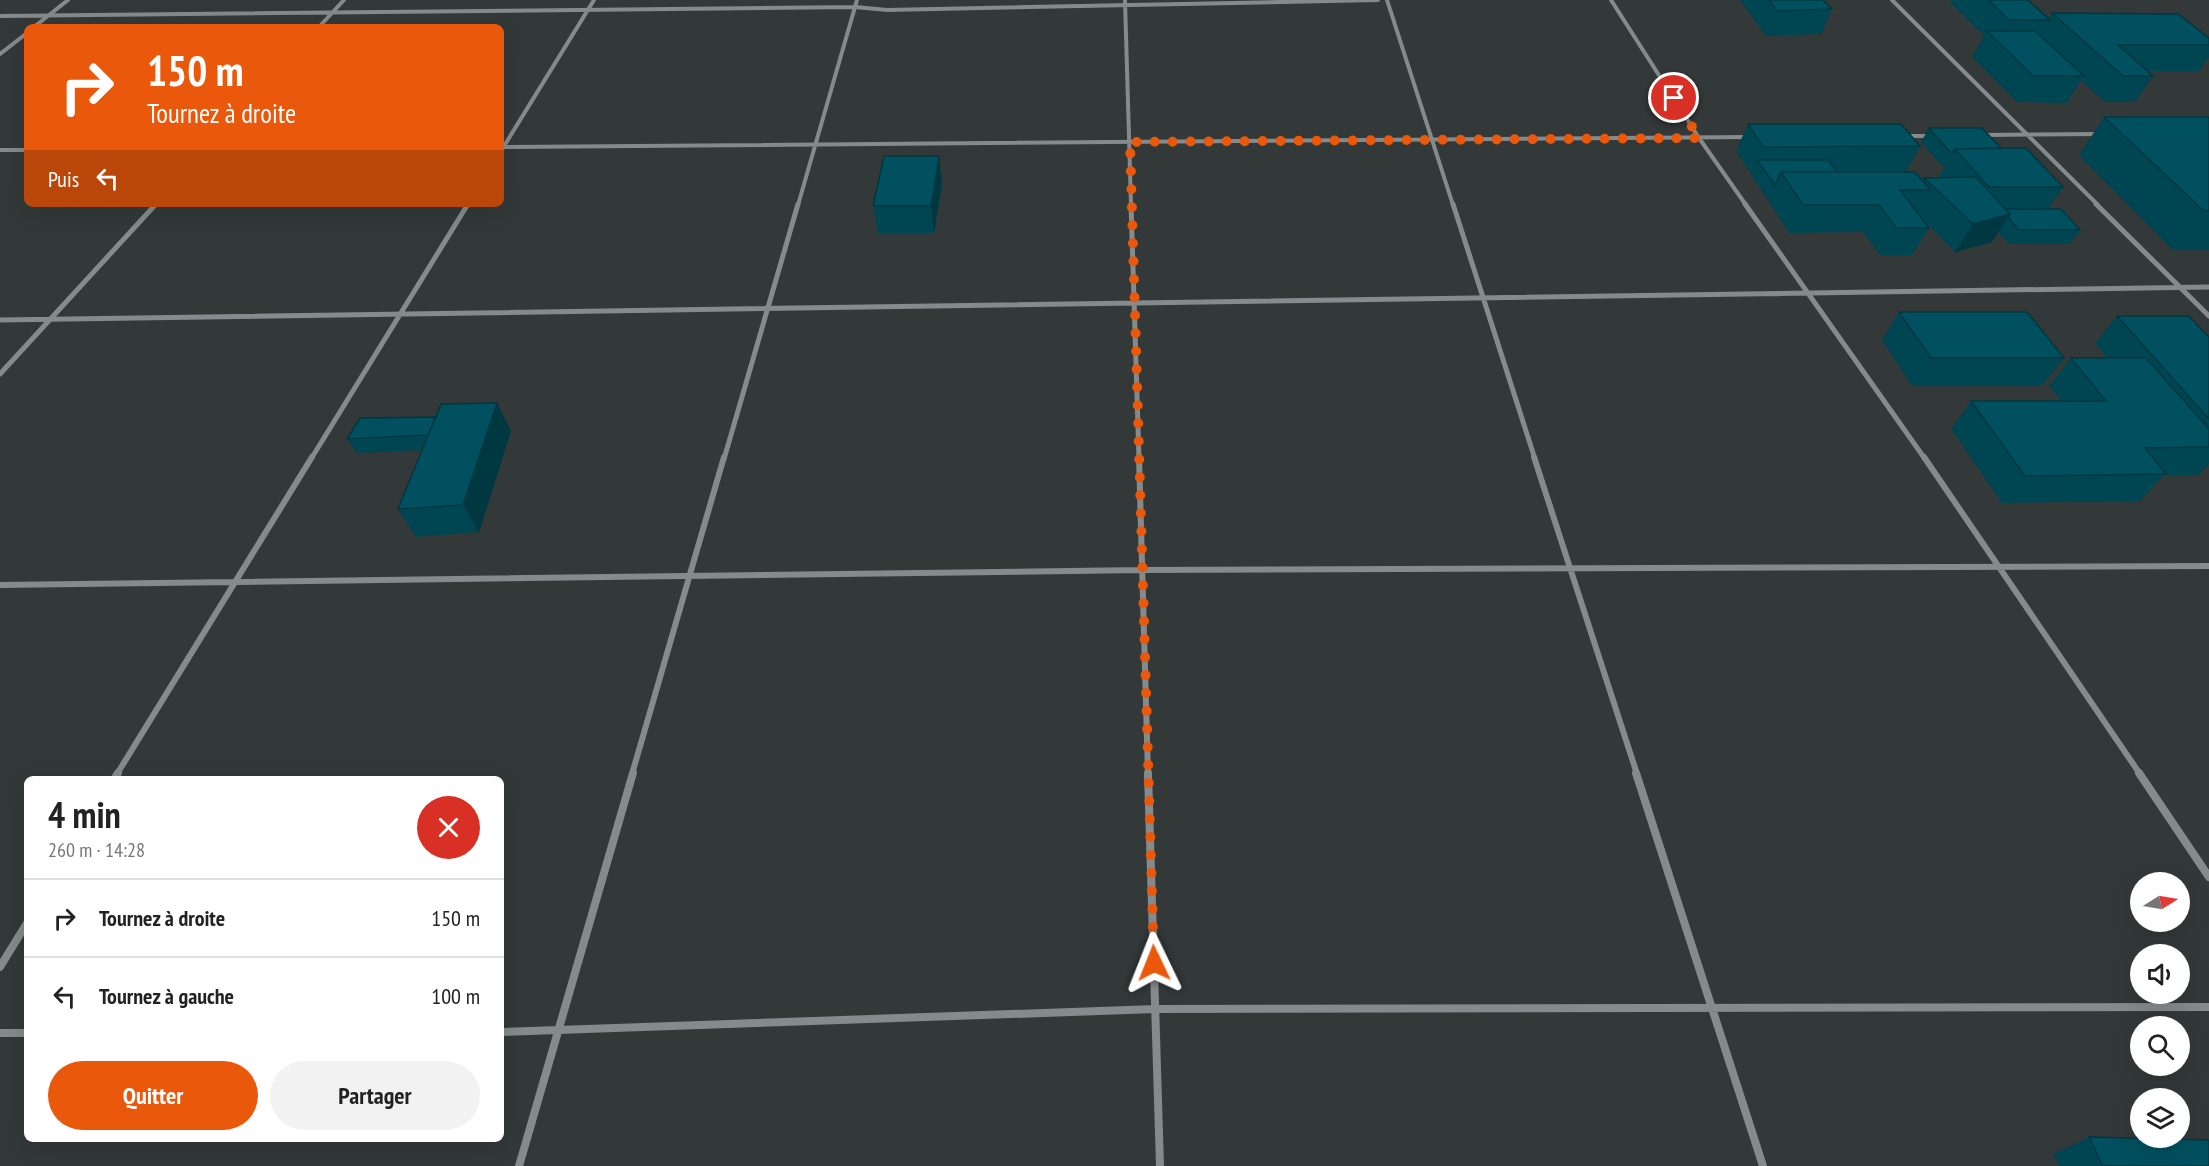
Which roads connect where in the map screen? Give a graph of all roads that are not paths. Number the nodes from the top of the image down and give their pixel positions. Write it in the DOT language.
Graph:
graph roads {
  1 [pos="68,0"];
  2 [pos="344,0"];
  3 [pos="594,0"];
  4 [pos="1378,0"];
  5 [pos="1387,0"];
  6 [pos="1611,0"];
  7 [pos="1892,0"];
  8 [pos="1126,2"];
  9 [pos="856,3"];
  10 [pos="587,10"];
  11 [pos="331,14"];
  12 [pos="49,15"];
  13 [pos="0,16"];
  14 [pos="38,24"];
  15 [pos="322,24"];
  16 [pos="24,35"];
  17 [pos="0,54"];
  18 [pos="2107,134"];
  19 [pos="1981,135"];
  20 [pos="2027,135"];
  21 [pos="1899,136"];
  22 [pos="1934,136"];
  23 [pos="1758,137"];
  24 [pos="1699,138"];
  25 [pos="1432,140"];
  26 [pos="1130,142"];
  27 [pos="504,145"];
  28 [pos="815,145"];
  29 [pos="504,148"];
  30 [pos="0,150"];
  31 [pos="24,150"];
  32 [pos="153,207"];
  33 [pos="466,207"];
  34 [pos="2180,287"];
  35 [pos="2209,287"];
  36 [pos="1806,293"];
  37 [pos="1483,298"];
  38 [pos="1134,303"];
  39 [pos="768,309"];
  40 [pos="401,314"];
  41 [pos="2209,316"];
  42 [pos="0,320"];
  43 [pos="50,320"];
  44 [pos="0,374"];
  45 [pos="2209,566"];
  46 [pos="2002,568"];
  47 [pos="1142,570"];
  48 [pos="1570,570"];
  49 [pos="690,575"];
  50 [pos="235,583"];
  51 [pos="0,585"];
  52 [pos="116,776"];
  53 [pos="2209,877"];
  54 [pos="24,927"];
  55 [pos="0,967"];
  56 [pos="1712,1007"];
  57 [pos="2209,1007"];
  58 [pos="1155,1009"];
  59 [pos="558,1031"];
  60 [pos="504,1032"];
  61 [pos="0,1033"];
  62 [pos="24,1033"];
  63 [pos="519,1166"];
  64 [pos="1160,1166"];
  65 [pos="1763,1166"];
  1 -- 12 [label="street"];
  2 -- 11 [label="street"];
  3 -- 10 [label="street"];
  4 -- 8 [label="street"];
  5 -- 25 [label="street"];
  6 -- 24 [label="street"];
  7 -- 20 [label="street"];
  8 -- 9 [label="street"];
  8 -- 26 [label="street"];
  9 -- 10 [label="street"];
  9 -- 28 [label="street"];
  10 -- 11 [label="street"];
  10 -- 27 [label="street"];
  11 -- 12 [label="street"];
  11 -- 15 [label="street"];
  12 -- 13 [label="street"];
  12 -- 14 [label="street"];
  16 -- 17 [label="street"];
  18 -- 20 [label="street"];
  19 -- 20 [label="street"];
  20 -- 34 [label="street"];
  21 -- 22 [label="street"];
  23 -- 24 [label="street"];
  24 -- 25 [label="street"];
  24 -- 36 [label="street"];
  25 -- 26 [label="street"];
  25 -- 37 [label="street"];
  26 -- 28 [label="street"];
  26 -- 38 [label="street"];
  28 -- 29 [label="street"];
  28 -- 39 [label="street"];
  30 -- 31 [label="street"];
  32 -- 43 [label="street"];
  33 -- 40 [label="street"];
  34 -- 35 [label="street"];
  34 -- 36 [label="street"];
  34 -- 41 [label="street"];
  36 -- 37 [label="street"];
  36 -- 46 [label="street"];
  37 -- 38 [label="street"];
  37 -- 48 [label="street"];
  38 -- 39 [label="street"];
  38 -- 47 [label="street"];
  39 -- 40 [label="street"];
  39 -- 49 [label="street"];
  40 -- 43 [label="street"];
  40 -- 50 [label="street"];
  42 -- 43 [label="street"];
  43 -- 44 [label="street"];
  45 -- 46 [label="street"];
  46 -- 48 [label="street"];
  46 -- 53 [label="street"];
  47 -- 48 [label="street"];
  47 -- 49 [label="street"];
  47 -- 58 [label="street"];
  48 -- 56 [label="street"];
  49 -- 50 [label="street"];
  49 -- 59 [label="street"];
  50 -- 51 [label="street"];
  50 -- 52 [label="street"];
  54 -- 55 [label="street"];
  56 -- 57 [label="street"];
  56 -- 58 [label="street"];
  56 -- 65 [label="street"];
  58 -- 59 [label="street"];
  58 -- 64 [label="street"];
  59 -- 60 [label="street"];
  59 -- 63 [label="street"];
  61 -- 62 [label="street"];
}
